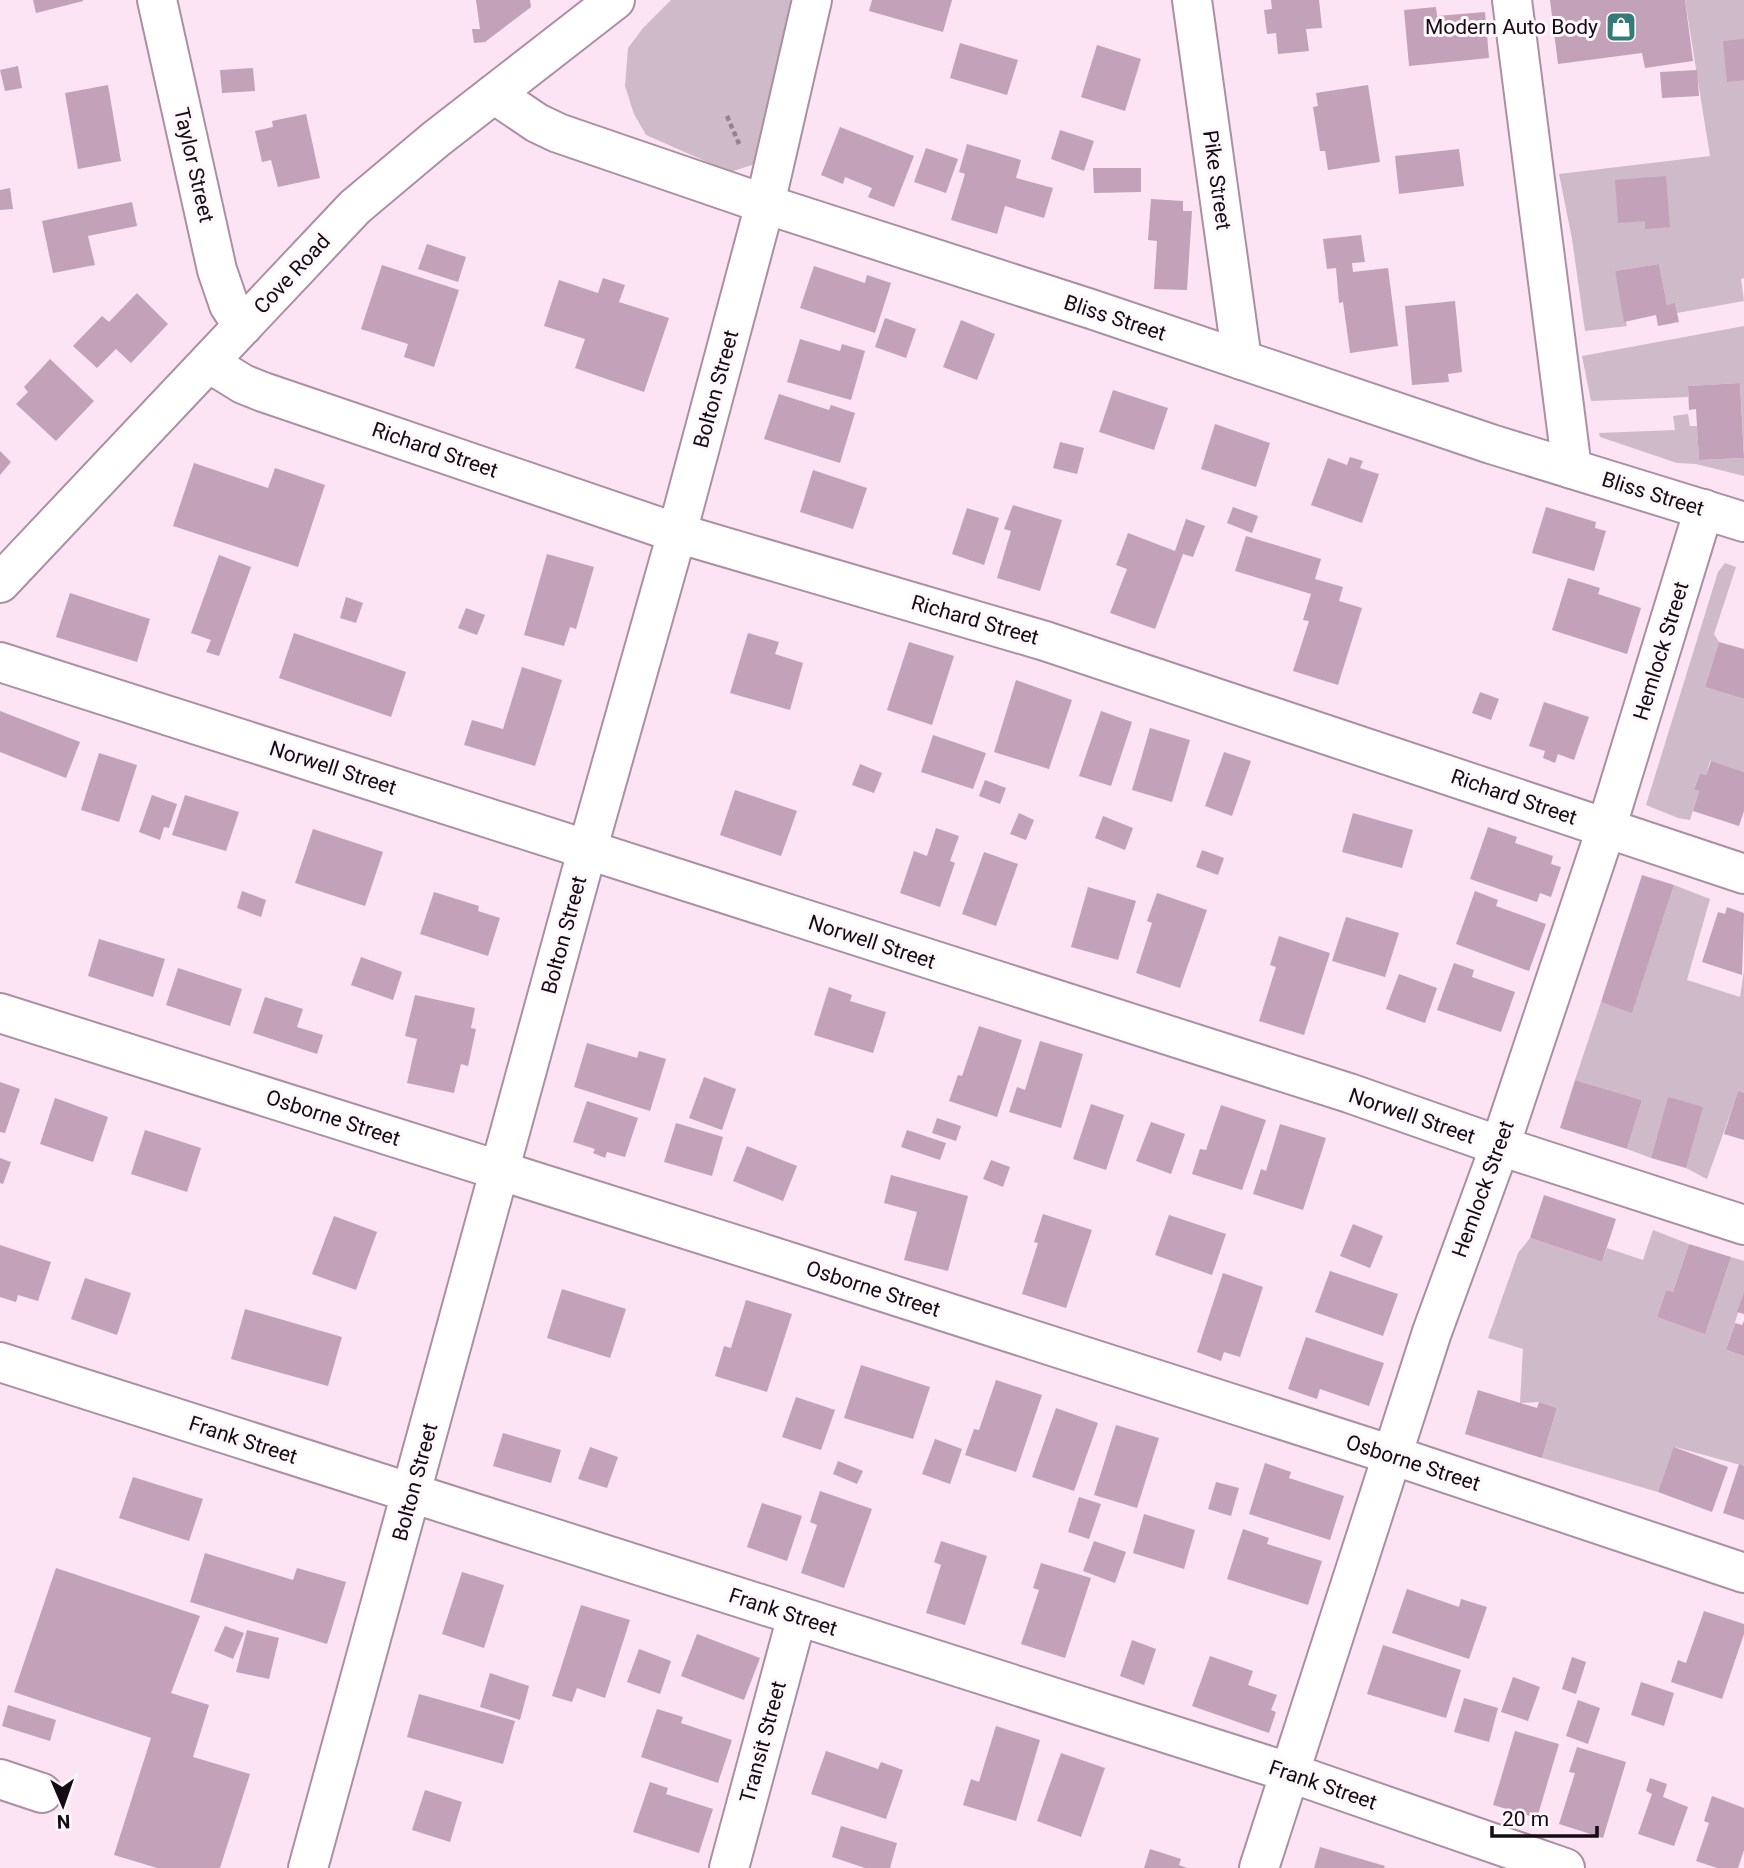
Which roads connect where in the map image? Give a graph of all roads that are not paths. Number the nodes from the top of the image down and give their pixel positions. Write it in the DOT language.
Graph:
graph roads {
  1 [pos="157,0"];
  2 [pos="615,0"];
  3 [pos="812,0"];
  4 [pos="1192,0"];
  5 [pos="1512,0"];
  6 [pos="579,12"];
  7 [pos="494,94"];
  8 [pos="765,204"];
  9 [pos="243,326"];
  10 [pos="1242,360"];
  11 [pos="209,363"];
  12 [pos="1572,469"];
  13 [pos="1704,509"];
  14 [pos="1744,522"];
  15 [pos="677,533"];
  16 [pos="0,583"];
  17 [pos="0,662"];
  18 [pos="1606,829"];
  19 [pos="587,851"];
  20 [pos="1744,874"];
  21 [pos="0,1013"];
  22 [pos="1500,1146"];
  23 [pos="500,1172"];
  24 [pos="1744,1225"];
  25 [pos="0,1362"];
  26 [pos="1392,1455"];
  27 [pos="412,1495"];
  28 [pos="1744,1573"];
  29 [pos="797,1616"];
  30 [pos="1288,1772"];
  31 [pos="0,1779"];
  32 [pos="42,1793"];
  33 [pos="308,1868"];
  34 [pos="729,1868"];
  35 [pos="1259,1868"];
  36 [pos="1565,1868"];
  1 -- 9 [label="street, Taylor Street"];
  2 -- 6 [label="street, Cove Road"];
  3 -- 8 [label="street, Bolton Street"];
  4 -- 10 [label="street, Pike Street"];
  5 -- 12 [label="street"];
  6 -- 7 [label="street, Cove Road"];
  7 -- 8 [label="street, Bliss Street"];
  7 -- 9 [label="street, Cove Road"];
  8 -- 10 [label="street, Bliss Street"];
  8 -- 15 [label="street, Bolton Street"];
  9 -- 11 [label="street, Cove Road"];
  10 -- 12 [label="street, Bliss Street"];
  11 -- 15 [label="street, Richard Street"];
  11 -- 16 [label="street, Cove Road"];
  12 -- 13 [label="street, Bliss Street"];
  13 -- 14 [label="street, Bliss Street"];
  13 -- 18 [label="street, Hemlock Street"];
  15 -- 18 [label="street, Richard Street"];
  15 -- 19 [label="street, Bolton Street"];
  17 -- 19 [label="street, Norwell Street"];
  18 -- 20 [label="street, Richard Street"];
  18 -- 22 [label="street, Hemlock Street"];
  19 -- 22 [label="street, Norwell Street"];
  19 -- 23 [label="street, Bolton Street"];
  21 -- 23 [label="street, Osborne Street"];
  22 -- 24 [label="street, Norwell Street"];
  22 -- 26 [label="street, Hemlock Street"];
  23 -- 26 [label="street, Osborne Street"];
  23 -- 27 [label="street, Bolton Street"];
  25 -- 27 [label="street, Frank Street"];
  26 -- 28 [label="street, Osborne Street"];
  26 -- 30 [label="street, Hemlock Street"];
  27 -- 29 [label="street, Frank Street"];
  27 -- 33 [label="street, Bolton Street"];
  29 -- 30 [label="street, Frank Street"];
  29 -- 34 [label="street, Transit Street"];
  30 -- 35 [label="street, Hemlock Street"];
  30 -- 36 [label="street, Frank Street"];
  31 -- 32 [label="street"];
}
